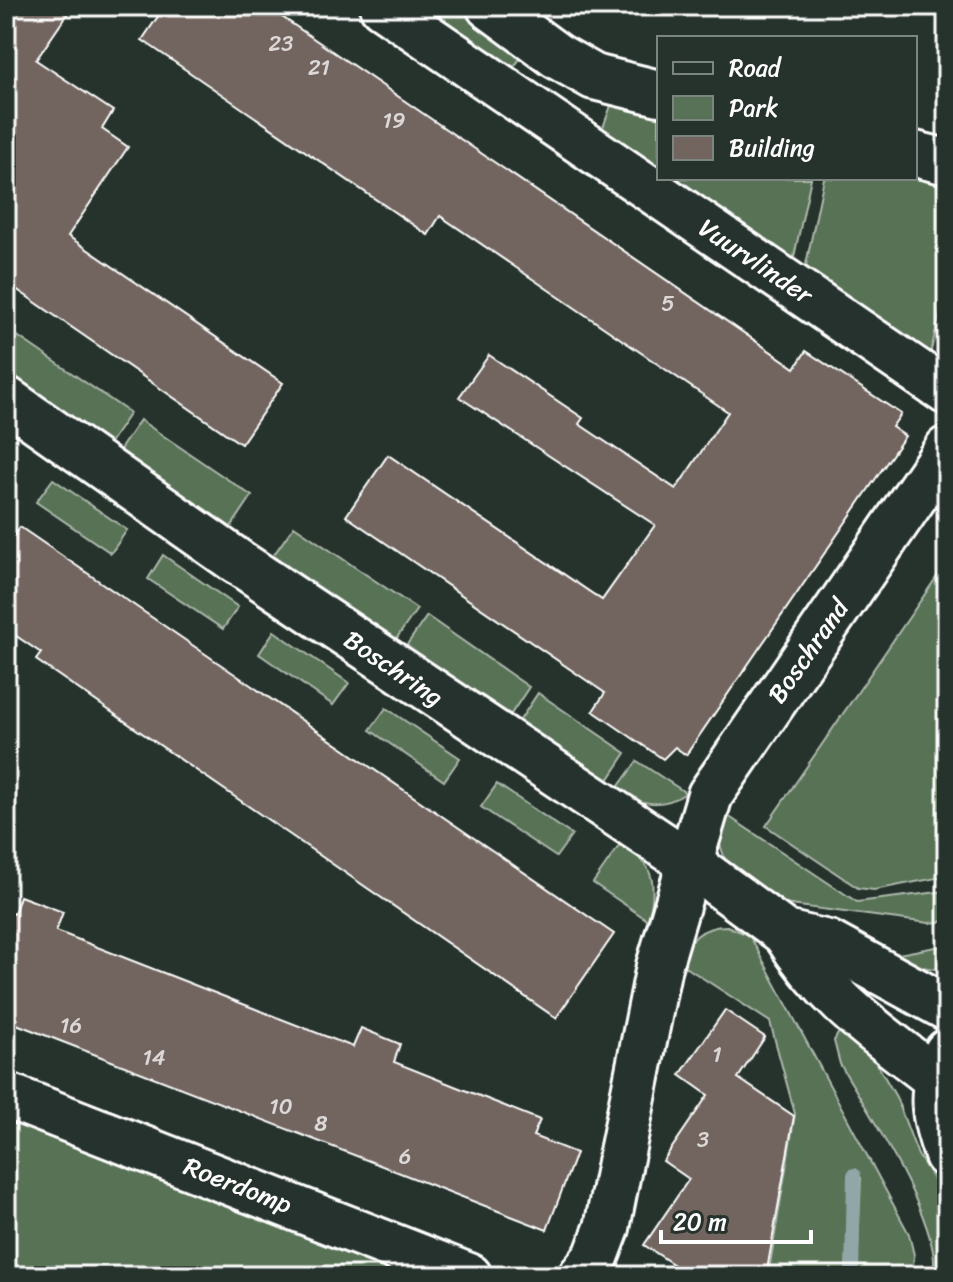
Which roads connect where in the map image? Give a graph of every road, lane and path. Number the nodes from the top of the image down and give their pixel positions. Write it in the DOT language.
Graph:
graph roads {
  1 [pos="382,6"];
  2 [pos="489,6"];
  3 [pos="557,56"];
  4 [pos="657,93"];
  5 [pos="524,103"];
  6 [pos="917,154"];
  7 [pos="947,162"];
  8 [pos="947,392"];
  9 [pos="6,399"];
  10 [pos="947,449"];
  11 [pos="690,863"];
  12 [pos="785,933"];
  13 [pos="947,1008"];
  14 [pos="941,1065"];
  15 [pos="6,1095"];
  16 [pos="947,1155"];
  17 [pos="469,1276"];
  18 [pos="581,1276"];
  1 -- 5 [label="street, Vuurvlinder"];
  2 -- 3 [label="street"];
  3 -- 4 [label="street"];
  3 -- 5 [label="street"];
  5 -- 8 [label="street, Vuurvlinder"];
  6 -- 7 [label="street"];
  9 -- 11 [label="street, Boschring"];
  10 -- 11 [label="street, Boschrand"];
  11 -- 12 [label="street, Boschring"];
  11 -- 18 [label="street"];
  12 -- 13 [label="street, Boschring"];
  12 -- 14 [label="street, Boschring"];
  14 -- 16 [label="street"];
  15 -- 17 [label="street, Roerdomp"];
}
